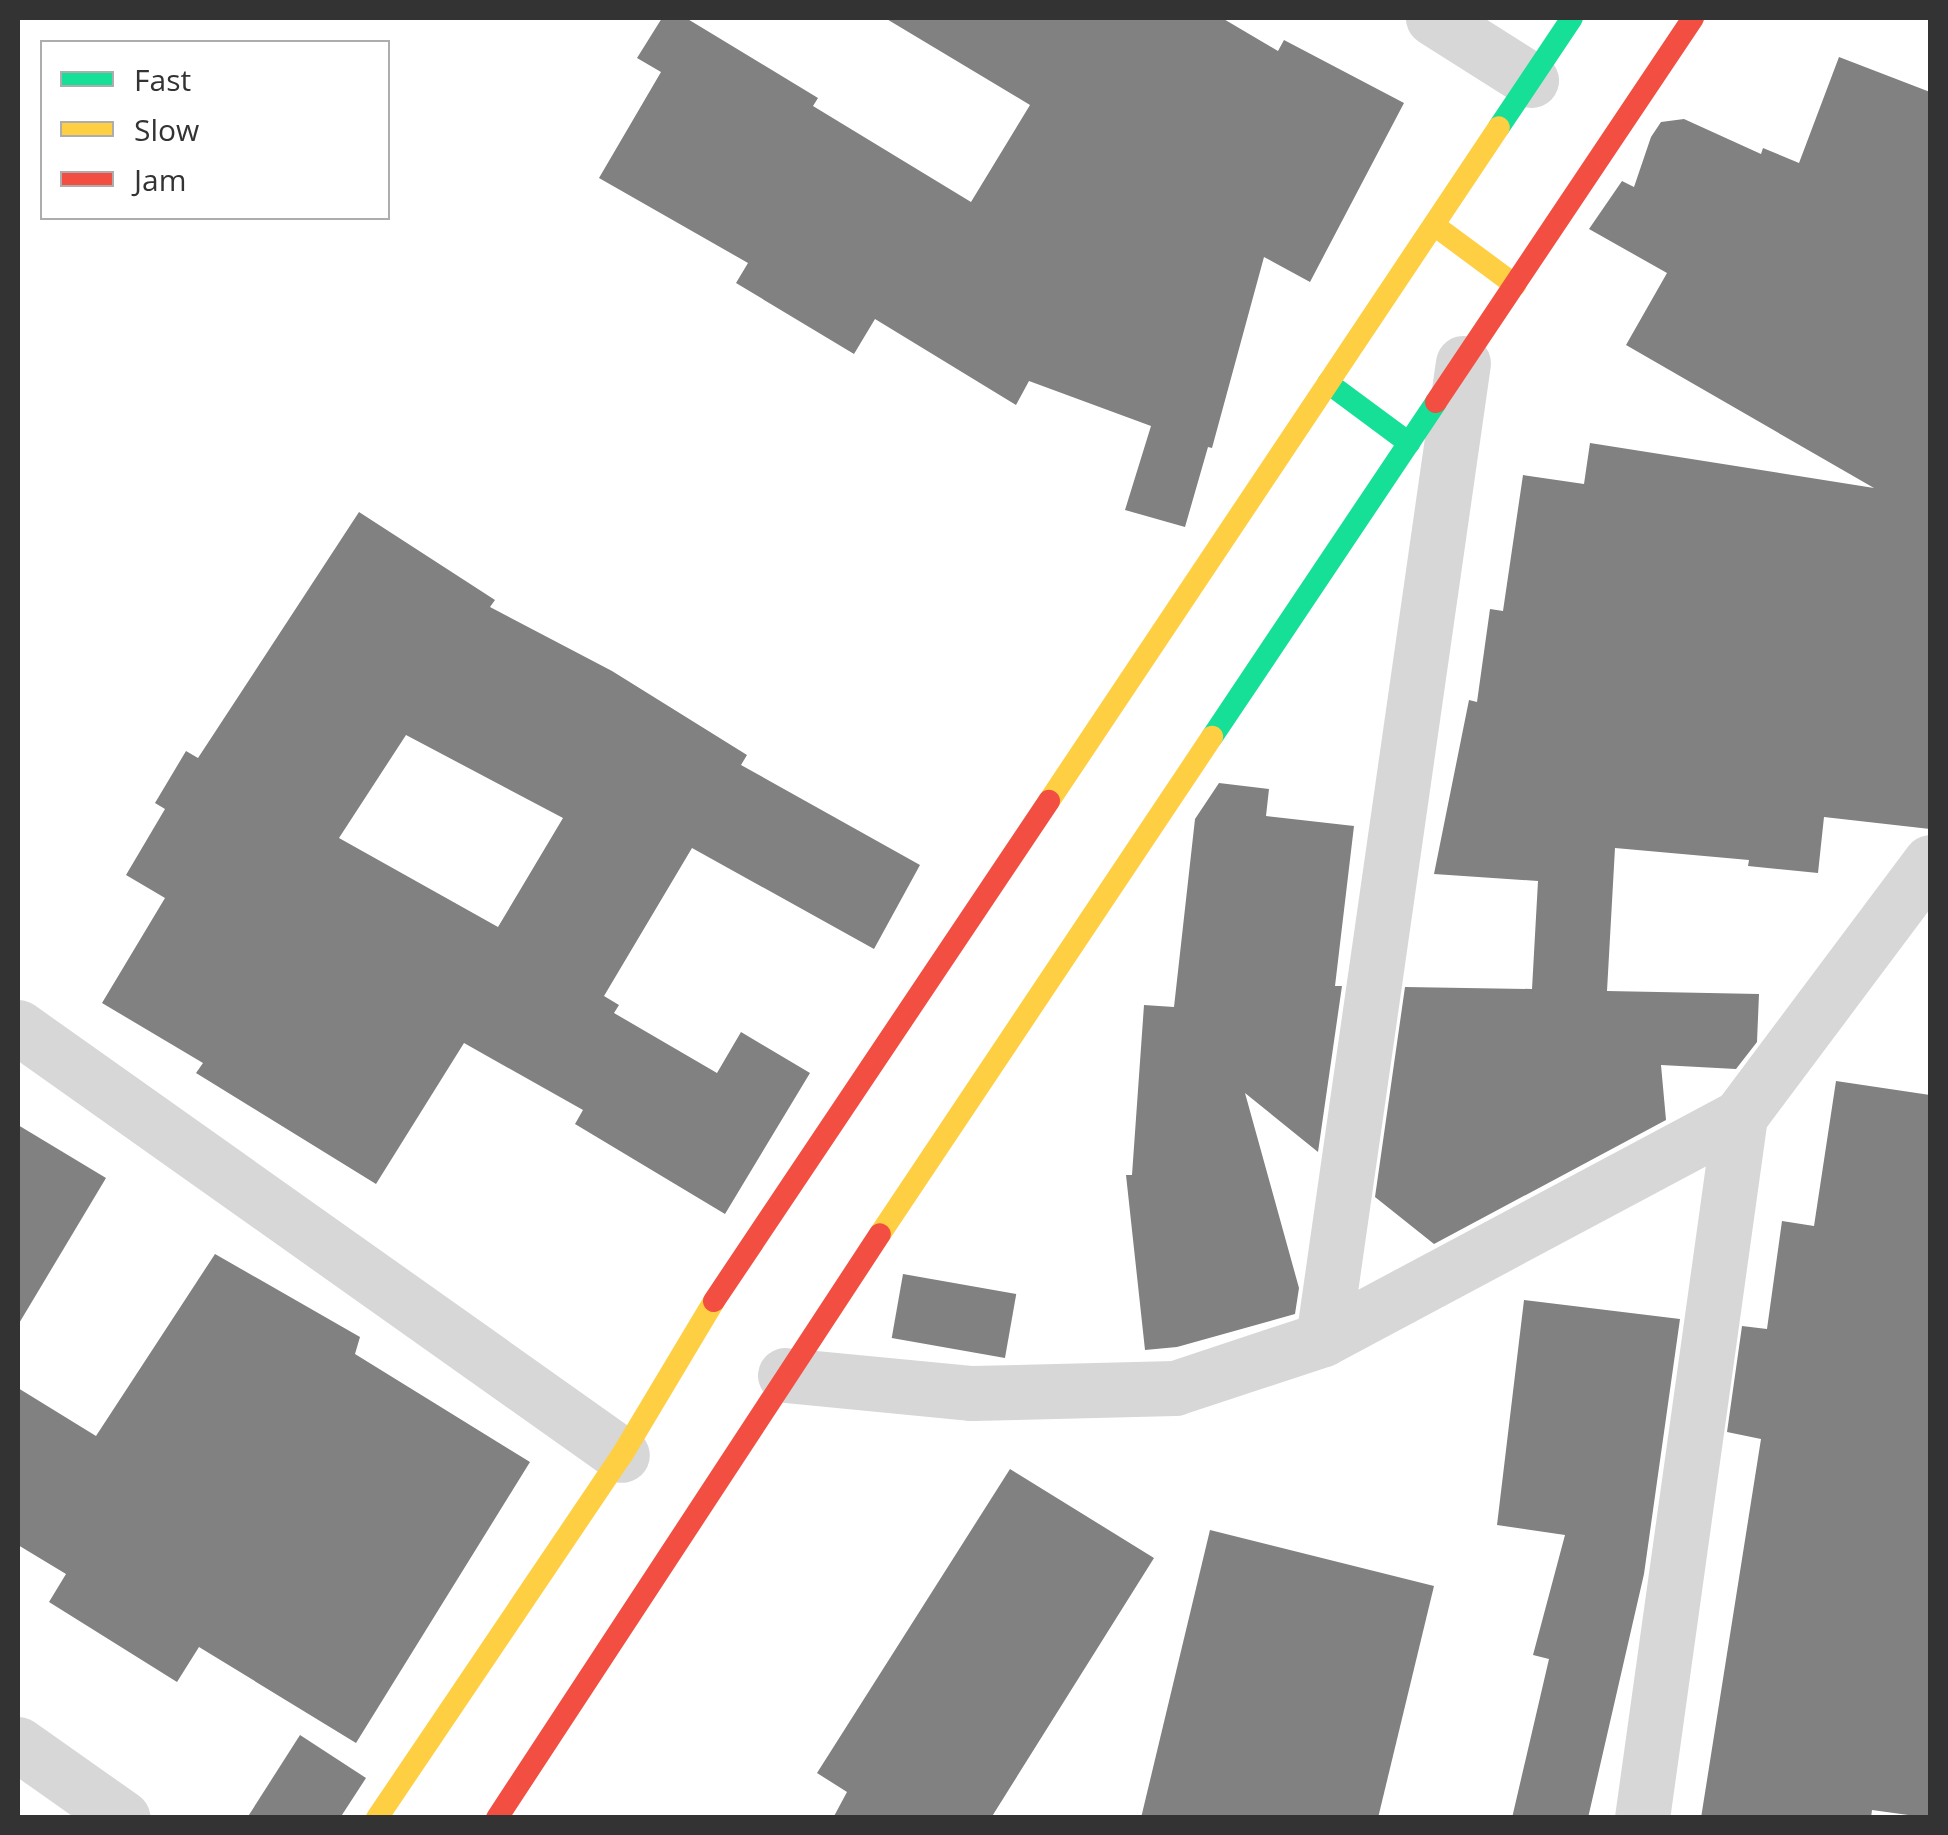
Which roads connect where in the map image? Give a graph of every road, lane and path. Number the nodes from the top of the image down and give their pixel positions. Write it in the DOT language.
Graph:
graph roads {
  1 [pos="1434,18"];
  2 [pos="1572,18"];
  3 [pos="1694,18"];
  4 [pos="1531,80"];
  5 [pos="1434,224"];
  6 [pos="1515,285"];
  7 [pos="1463,363"];
  8 [pos="1328,383"];
  9 [pos="1409,444"];
  10 [pos="1930,862"];
  11 [pos="18,1027"];
  12 [pos="1740,1116"];
  13 [pos="1323,1339"];
  14 [pos="785,1374"];
  15 [pos="622,1456"];
  16 [pos="18,1744"];
  17 [pos="123,1818"];
  18 [pos="377,1818"];
  19 [pos="498,1818"];
  20 [pos="1642,1818"];
  1 -- 4 [label="street"];
  2 -- 4 [label="main road"];
  3 -- 6 [label="main road"];
  4 -- 5 [label="main road"];
  5 -- 6 [label="main road"];
  5 -- 8 [label="main road"];
  6 -- 7 [label="main road"];
  7 -- 9 [label="main road"];
  7 -- 13 [label="street"];
  8 -- 9 [label="main road"];
  8 -- 15 [label="main road"];
  9 -- 14 [label="main road"];
  10 -- 12 [label="street"];
  11 -- 15 [label="street"];
  12 -- 13 [label="street"];
  12 -- 20 [label="street"];
  13 -- 14 [label="street"];
  14 -- 19 [label="main road"];
  15 -- 18 [label="main road"];
  16 -- 17 [label="street"];
}
